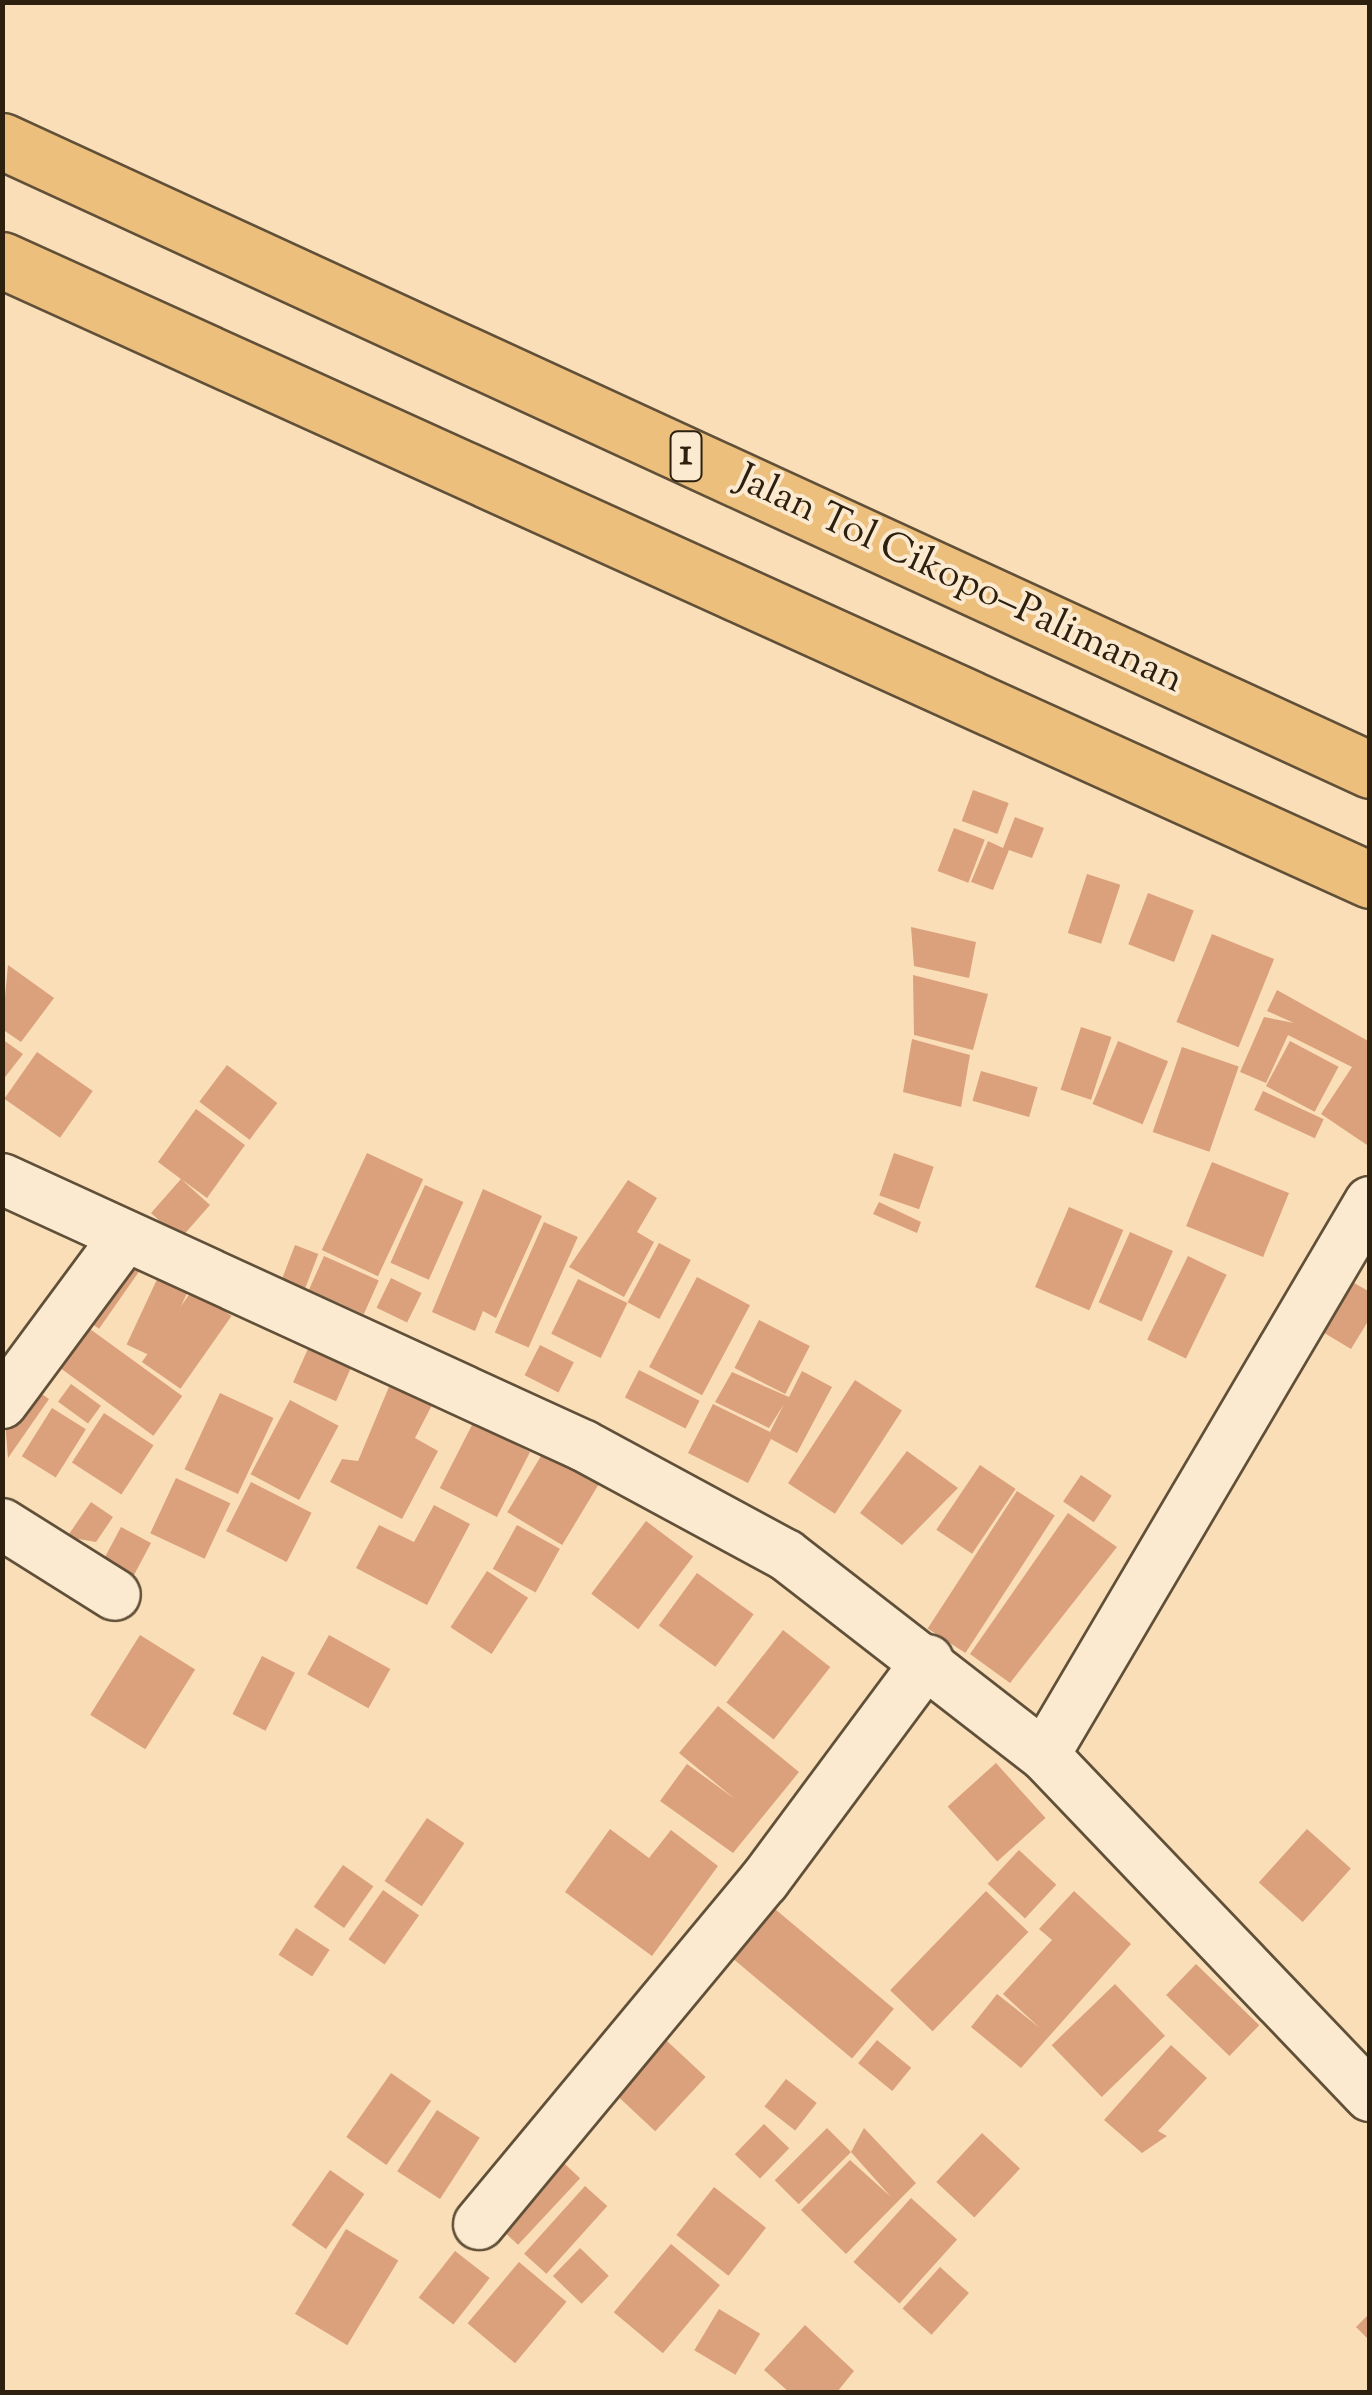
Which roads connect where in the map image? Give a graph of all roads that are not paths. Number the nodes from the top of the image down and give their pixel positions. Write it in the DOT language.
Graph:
graph roads {
  1 [pos="2,141"];
  2 [pos="2,260"];
  3 [pos="1370,770"];
  4 [pos="1370,880"];
  5 [pos="2,1179"];
  6 [pos="1370,1202"];
  7 [pos="122,1241"];
  8 [pos="2,1402"];
  9 [pos="2,1524"];
  10 [pos="115,1596"];
  11 [pos="928,1660"];
  12 [pos="1044,1755"];
  13 [pos="1370,2096"];
  14 [pos="479,2224"];
  1 -- 3 [label="highway, Jalan Tol Cikopo–Palimanan / 1"];
  2 -- 4 [label="highway"];
  5 -- 7 [label="street"];
  6 -- 12 [label="street"];
  7 -- 8 [label="street"];
  7 -- 11 [label="street"];
  9 -- 10 [label="street"];
  11 -- 12 [label="street"];
  11 -- 14 [label="street"];
  12 -- 13 [label="street"];
}
